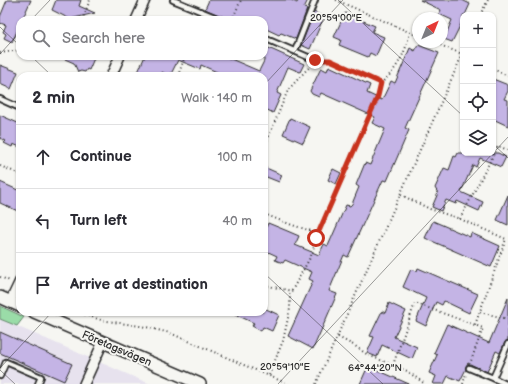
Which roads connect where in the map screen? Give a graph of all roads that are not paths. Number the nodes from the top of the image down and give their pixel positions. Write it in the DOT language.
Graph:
graph roads {
  1 [pos="145,0"];
  2 [pos="173,0"];
  3 [pos="315,0"];
  4 [pos="138,16"];
  5 [pos="212,16"];
  6 [pos="268,40"];
  7 [pos="294,51"];
  8 [pos="118,60"];
  9 [pos="315,60"];
  10 [pos="113,72"];
  11 [pos="0,99"];
  12 [pos="16,106"];
  13 [pos="16,289"];
  14 [pos="10,301"];
  15 [pos="43,316"];
  16 [pos="102,342"];
  17 [pos="508,344"];
  18 [pos="468,368"];
  19 [pos="0,376"];
  20 [pos="493,378"];
  21 [pos="38,384"];
  22 [pos="84,384"];
  23 [pos="200,384"];
  24 [pos="506,384"];
  1 -- 4 [label="street"];
  2 -- 5 [label="lane"];
  3 -- 7 [label="lane"];
  6 -- 7 [label="lane"];
  7 -- 9 [label="lane"];
  8 -- 10 [label="street"];
  11 -- 12 [label="lane"];
  13 -- 14 [label="street"];
  15 -- 16 [label="street, Företagsvägen"];
  16 -- 22 [label="street"];
  16 -- 23 [label="street, Företagsvägen"];
  17 -- 20 [label="lane"];
  18 -- 20 [label="lane"];
  19 -- 21 [label="lane"];
  20 -- 24 [label="lane"];
}
